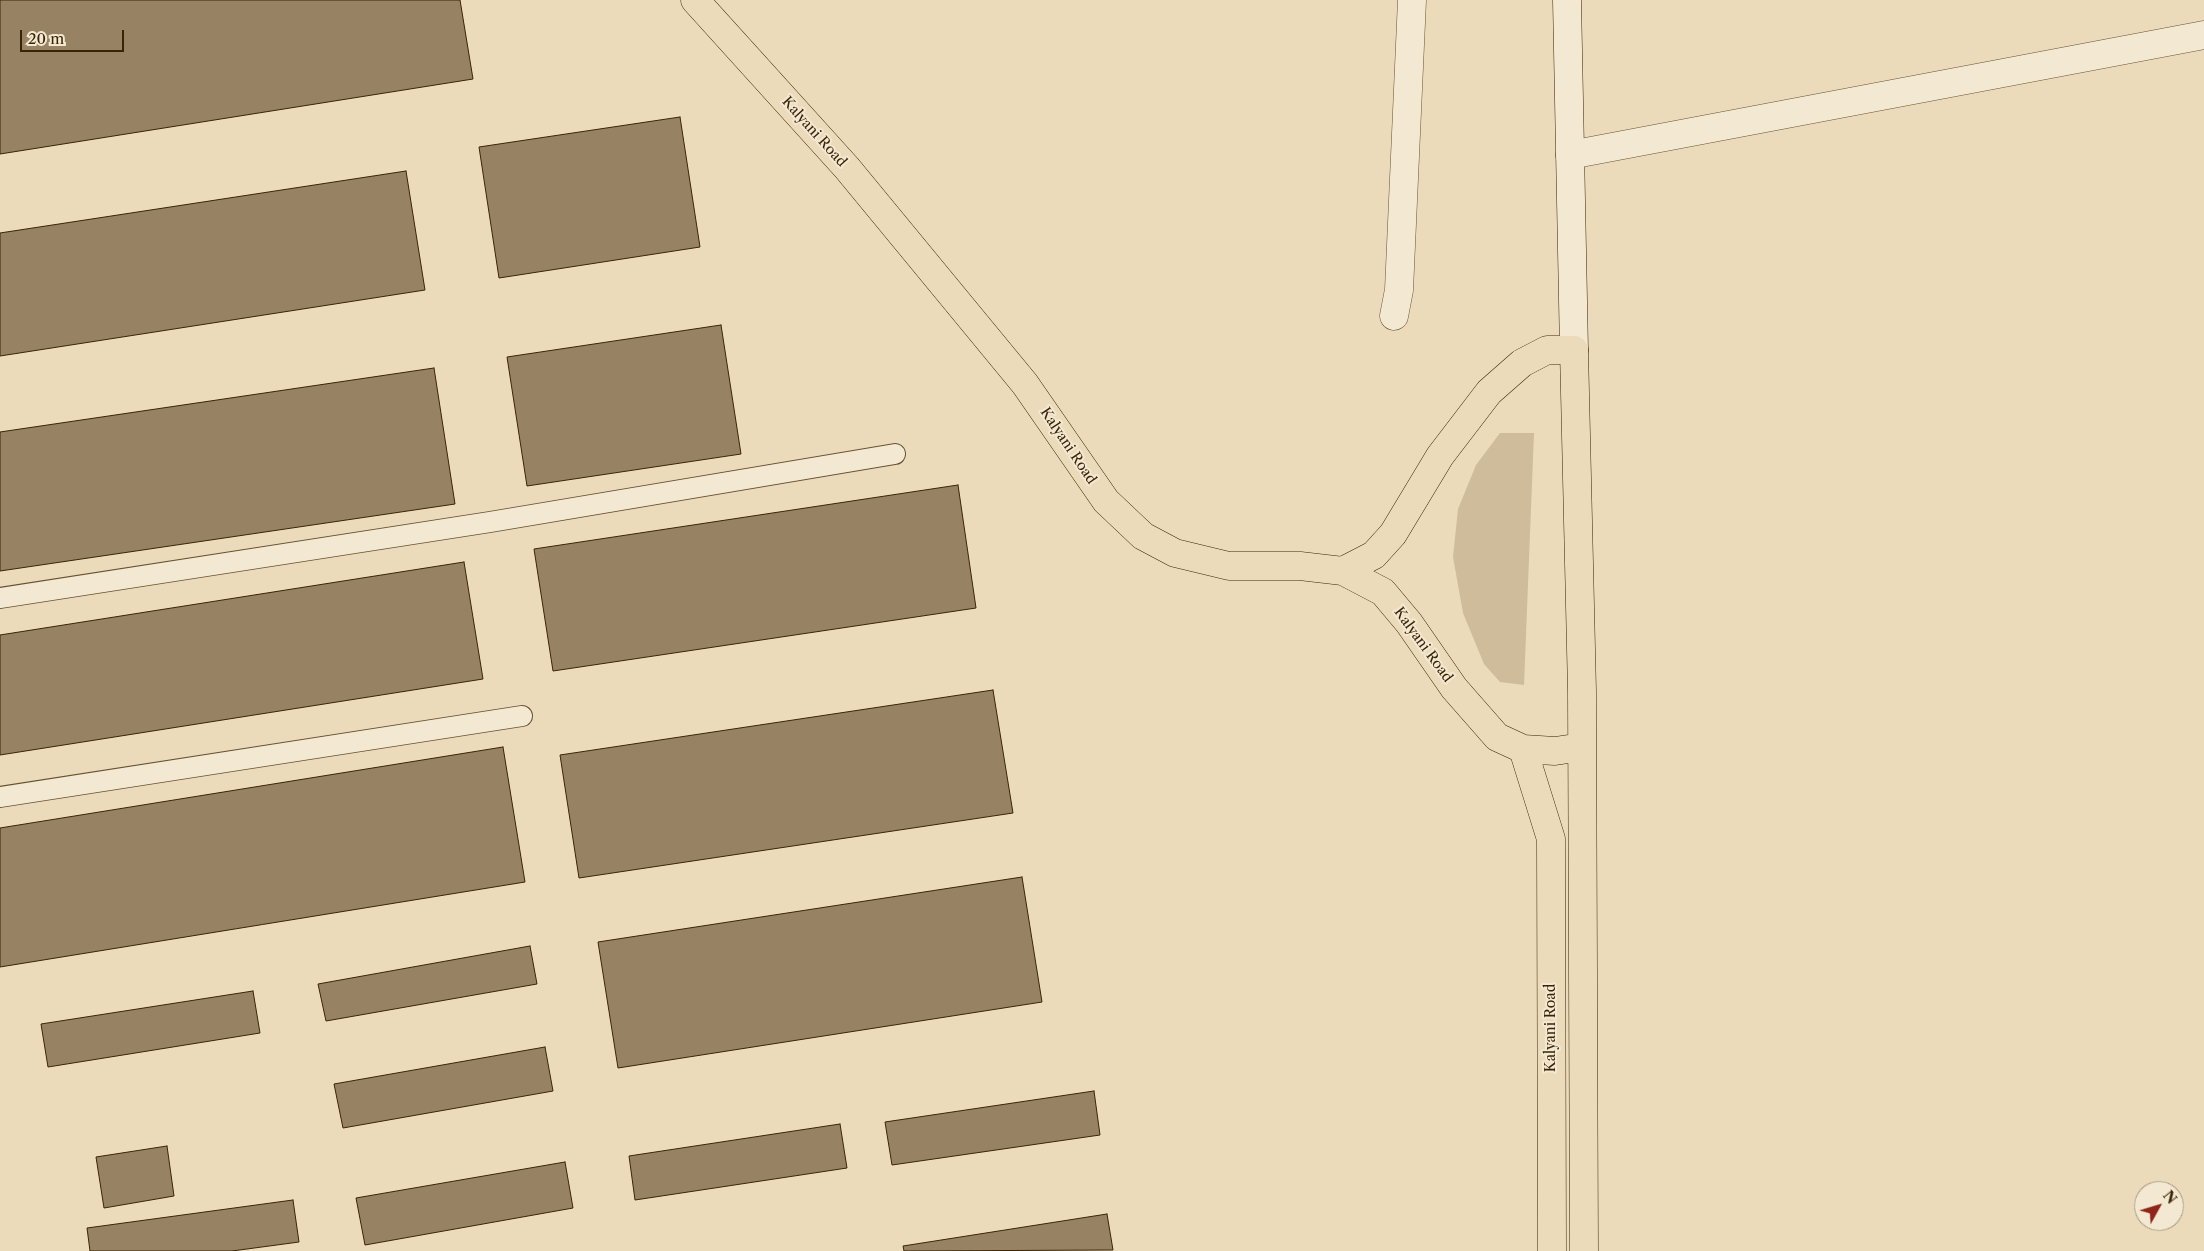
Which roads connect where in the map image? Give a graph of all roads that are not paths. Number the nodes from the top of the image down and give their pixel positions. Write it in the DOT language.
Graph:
graph roads {
  1 [pos="695,0"];
  2 [pos="1412,0"];
  3 [pos="1567,0"];
  4 [pos="2204,35"];
  5 [pos="1570,155"];
  6 [pos="1394,316"];
  7 [pos="1574,350"];
  8 [pos="894,454"];
  9 [pos="1343,572"];
  10 [pos="0,598"];
  11 [pos="522,716"];
  12 [pos="1582,747"];
  13 [pos="1524,749"];
  14 [pos="0,797"];
  15 [pos="1552,1251"];
  16 [pos="1584,1251"];
  1 -- 9 [label="main road, Kalyani Road"];
  2 -- 6 [label="street"];
  3 -- 5 [label="street"];
  4 -- 5 [label="street"];
  5 -- 7 [label="street"];
  7 -- 9 [label="main road"];
  7 -- 12 [label="main road"];
  8 -- 10 [label="lane"];
  9 -- 13 [label="main road, Kalyani Road"];
  11 -- 14 [label="lane"];
  12 -- 13 [label="main road, Kalyani Road"];
  12 -- 16 [label="main road"];
  13 -- 15 [label="main road, Kalyani Road"];
}
